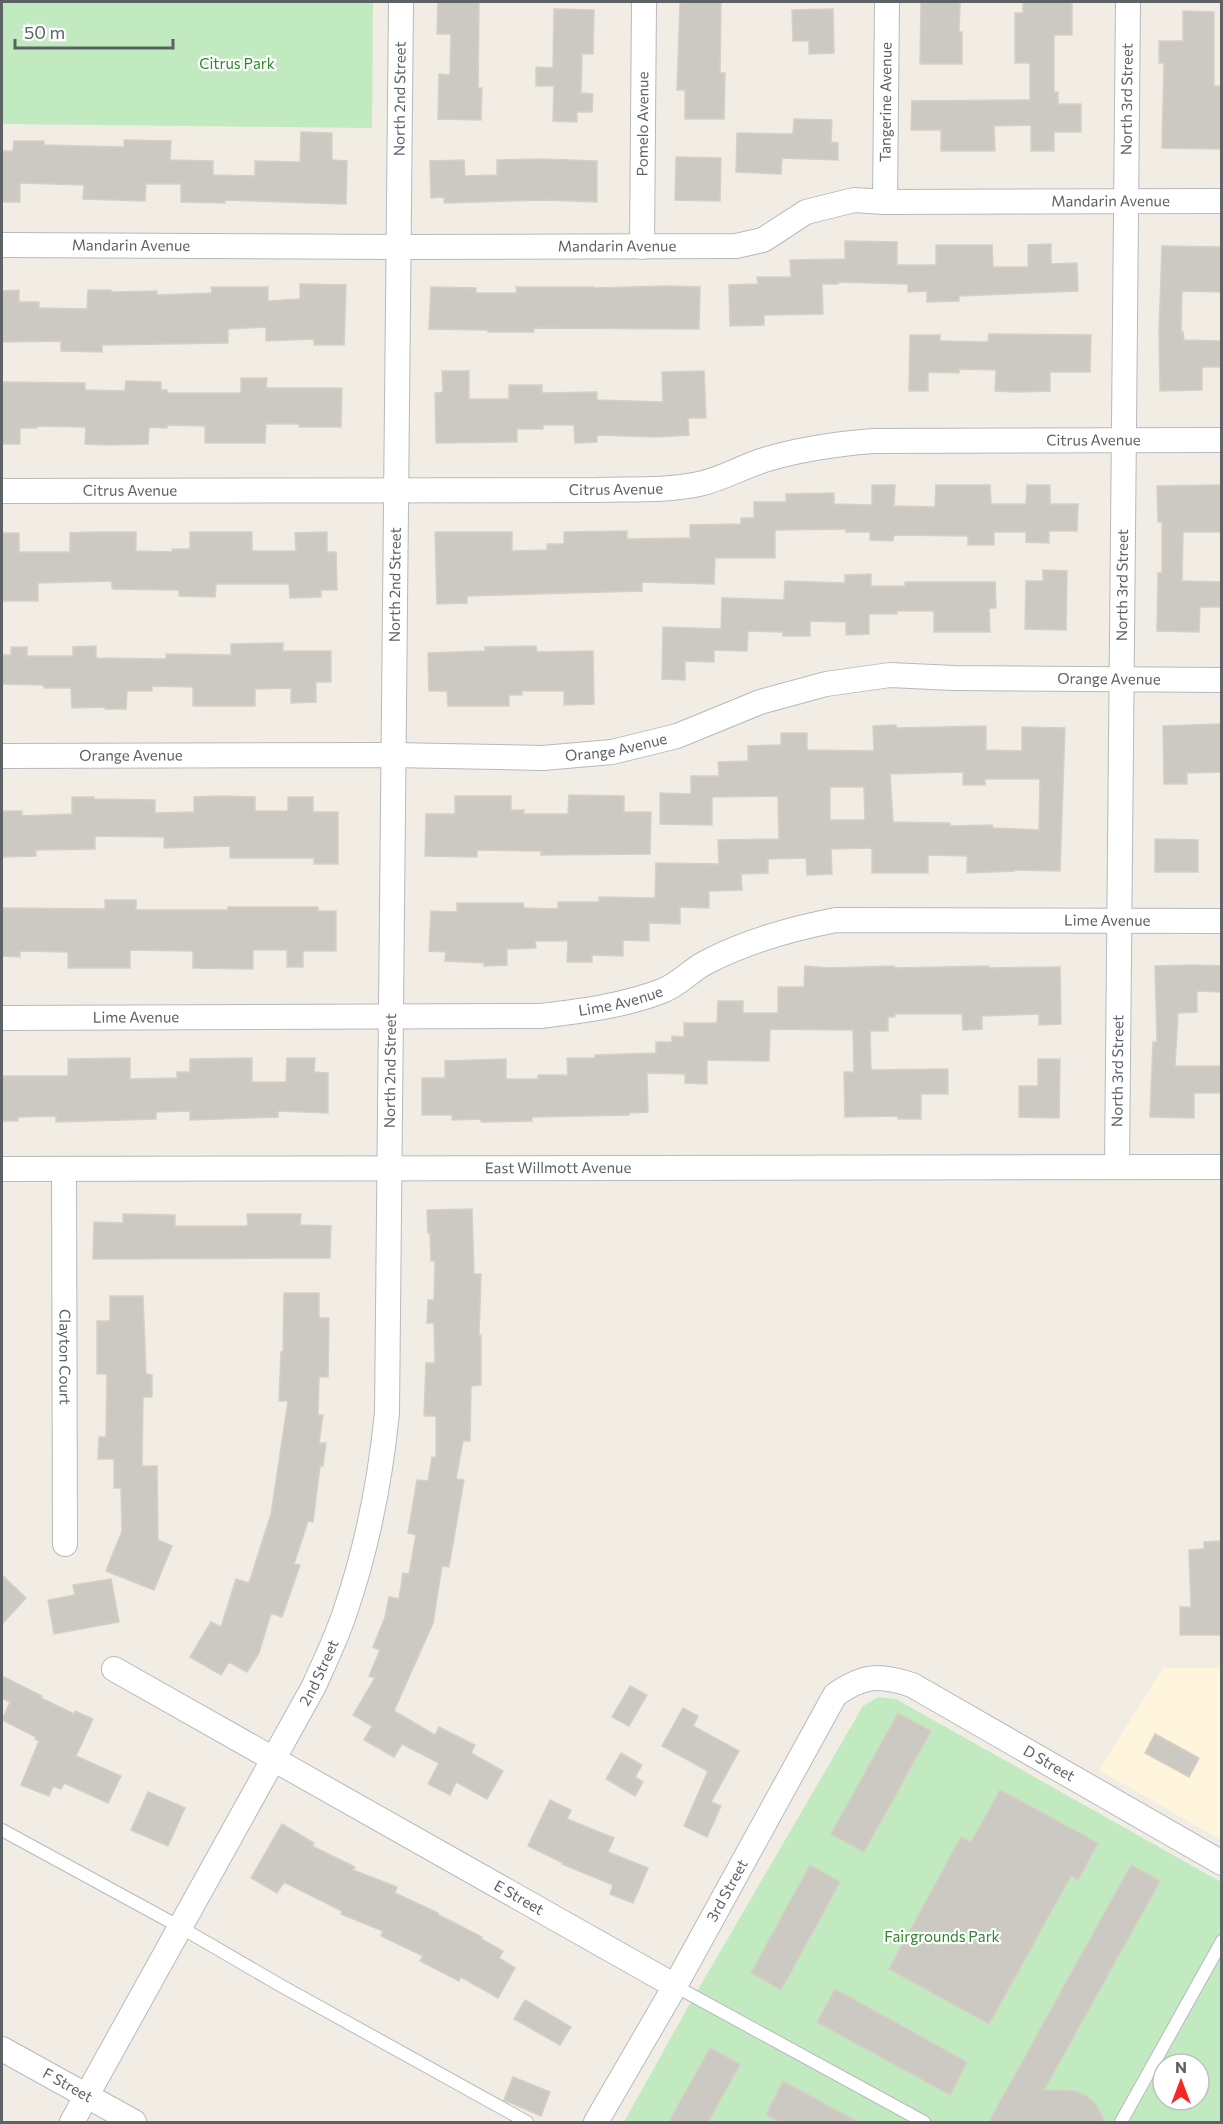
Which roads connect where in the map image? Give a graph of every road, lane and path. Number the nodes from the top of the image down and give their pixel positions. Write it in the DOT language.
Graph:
graph roads {
  1 [pos="401,2"];
  2 [pos="644,2"];
  3 [pos="887,2"];
  4 [pos="1128,2"];
  5 [pos="1221,201"];
  6 [pos="885,202"];
  7 [pos="1125,202"];
  8 [pos="2,245"];
  9 [pos="399,247"];
  10 [pos="642,247"];
  11 [pos="1123,440"];
  12 [pos="1221,440"];
  13 [pos="2,491"];
  14 [pos="397,491"];
  15 [pos="1121,680"];
  16 [pos="1221,680"];
  17 [pos="393,755"];
  18 [pos="2,756"];
  19 [pos="1119,920"];
  20 [pos="1221,921"];
  21 [pos="390,1017"];
  22 [pos="2,1018"];
  23 [pos="1117,1167"];
  24 [pos="1221,1167"];
  25 [pos="2,1169"];
  26 [pos="64,1169"];
  27 [pos="389,1169"];
  28 [pos="64,1544"];
  29 [pos="114,1669"];
  30 [pos="872,1677"];
  31 [pos="274,1759"];
  32 [pos="2,1830"];
  33 [pos="1221,1863"];
  34 [pos="180,1927"];
  35 [pos="1221,1941"];
  36 [pos="675,1986"];
  37 [pos="2,2049"];
  38 [pos="87,2096"];
  39 [pos="72,2122"];
  40 [pos="134,2122"];
  41 [pos="526,2122"];
  42 [pos="596,2122"];
  43 [pos="924,2122"];
  44 [pos="1121,2122"];
  1 -- 9 [label="street, North 2nd Street"];
  2 -- 10 [label="street, Pomelo Avenue"];
  3 -- 6 [label="street, Tangerine Avenue"];
  4 -- 7 [label="street, North 3rd Street"];
  5 -- 7 [label="street, Mandarin Avenue"];
  6 -- 7 [label="street, Mandarin Avenue"];
  6 -- 10 [label="street, Mandarin Avenue"];
  7 -- 11 [label="street, North 3rd Street"];
  8 -- 9 [label="street, Mandarin Avenue"];
  9 -- 10 [label="street, Mandarin Avenue"];
  9 -- 14 [label="street, North 2nd Street"];
  11 -- 12 [label="street, Citrus Avenue"];
  11 -- 14 [label="street, Citrus Avenue"];
  11 -- 15 [label="street, North 3rd Street"];
  13 -- 14 [label="street, Citrus Avenue"];
  14 -- 17 [label="street, North 2nd Street"];
  15 -- 16 [label="street, Orange Avenue"];
  15 -- 17 [label="street, Orange Avenue"];
  15 -- 19 [label="street, North 3rd Street"];
  17 -- 18 [label="street, Orange Avenue"];
  17 -- 21 [label="street, North 2nd Street"];
  19 -- 20 [label="street, Lime Avenue"];
  19 -- 21 [label="street, Lime Avenue"];
  19 -- 23 [label="street, North 3rd Street"];
  21 -- 22 [label="street, Lime Avenue"];
  21 -- 27 [label="street, North 2nd Street"];
  23 -- 24 [label="street, East Willmott Avenue"];
  23 -- 27 [label="street, East Willmott Avenue"];
  25 -- 26 [label="street, East Willmott Avenue"];
  26 -- 27 [label="street, East Willmott Avenue"];
  26 -- 28 [label="street, Clayton Court"];
  27 -- 31 [label="street, 2nd Street"];
  29 -- 31 [label="street, E Street"];
  30 -- 33 [label="street, D Street"];
  30 -- 36 [label="street, 3rd Street"];
  31 -- 34 [label="street, 2nd Street"];
  31 -- 36 [label="street, E Street"];
  32 -- 34 [label="lane"];
  34 -- 38 [label="street, 2nd Street"];
  34 -- 41 [label="lane"];
  35 -- 44 [label="lane"];
  36 -- 42 [label="street, 3rd Street"];
  36 -- 43 [label="lane, E Street"];
  37 -- 38 [label="street, F Street"];
  38 -- 39 [label="street, 2nd Street"];
  38 -- 40 [label="street, F Street"];
}
